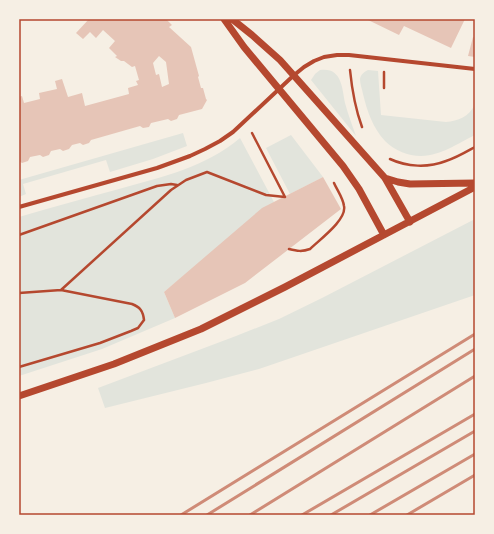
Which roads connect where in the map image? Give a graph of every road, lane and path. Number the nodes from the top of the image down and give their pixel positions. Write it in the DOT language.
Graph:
graph roads {
  1 [pos="224,19"];
  2 [pos="232,19"];
  3 [pos="348,54"];
  4 [pos="475,69"];
  5 [pos="384,72"];
  6 [pos="293,76"];
  7 [pos="279,88"];
  8 [pos="384,88"];
  9 [pos="245,120"];
  10 [pos="365,132"];
  11 [pos="475,147"];
  12 [pos="388,158"];
  13 [pos="385,178"];
  14 [pos="332,180"];
  15 [pos="475,183"];
  16 [pos="178,185"];
  17 [pos="475,187"];
  18 [pos="19,207"];
  19 [pos="410,222"];
  20 [pos="19,235"];
  21 [pos="384,235"];
  22 [pos="289,249"];
  23 [pos="61,290"];
  24 [pos="19,293"];
  25 [pos="19,367"];
  26 [pos="19,396"];
  1 -- 7 [label="street"];
  2 -- 6 [label="street"];
  3 -- 4 [label="street"];
  3 -- 6 [label="street"];
  3 -- 10 [label="path"];
  5 -- 8 [label="path"];
  6 -- 7 [label="street"];
  6 -- 13 [label="street"];
  7 -- 9 [label="street"];
  7 -- 21 [label="street"];
  9 -- 16 [label="path"];
  9 -- 18 [label="street"];
  11 -- 12 [label="path"];
  13 -- 15 [label="street"];
  13 -- 19 [label="street"];
  14 -- 22 [label="path"];
  16 -- 20 [label="path"];
  16 -- 23 [label="path"];
  17 -- 19 [label="street"];
  19 -- 21 [label="street"];
  21 -- 26 [label="street"];
  23 -- 24 [label="path"];
  23 -- 25 [label="path"];
}
